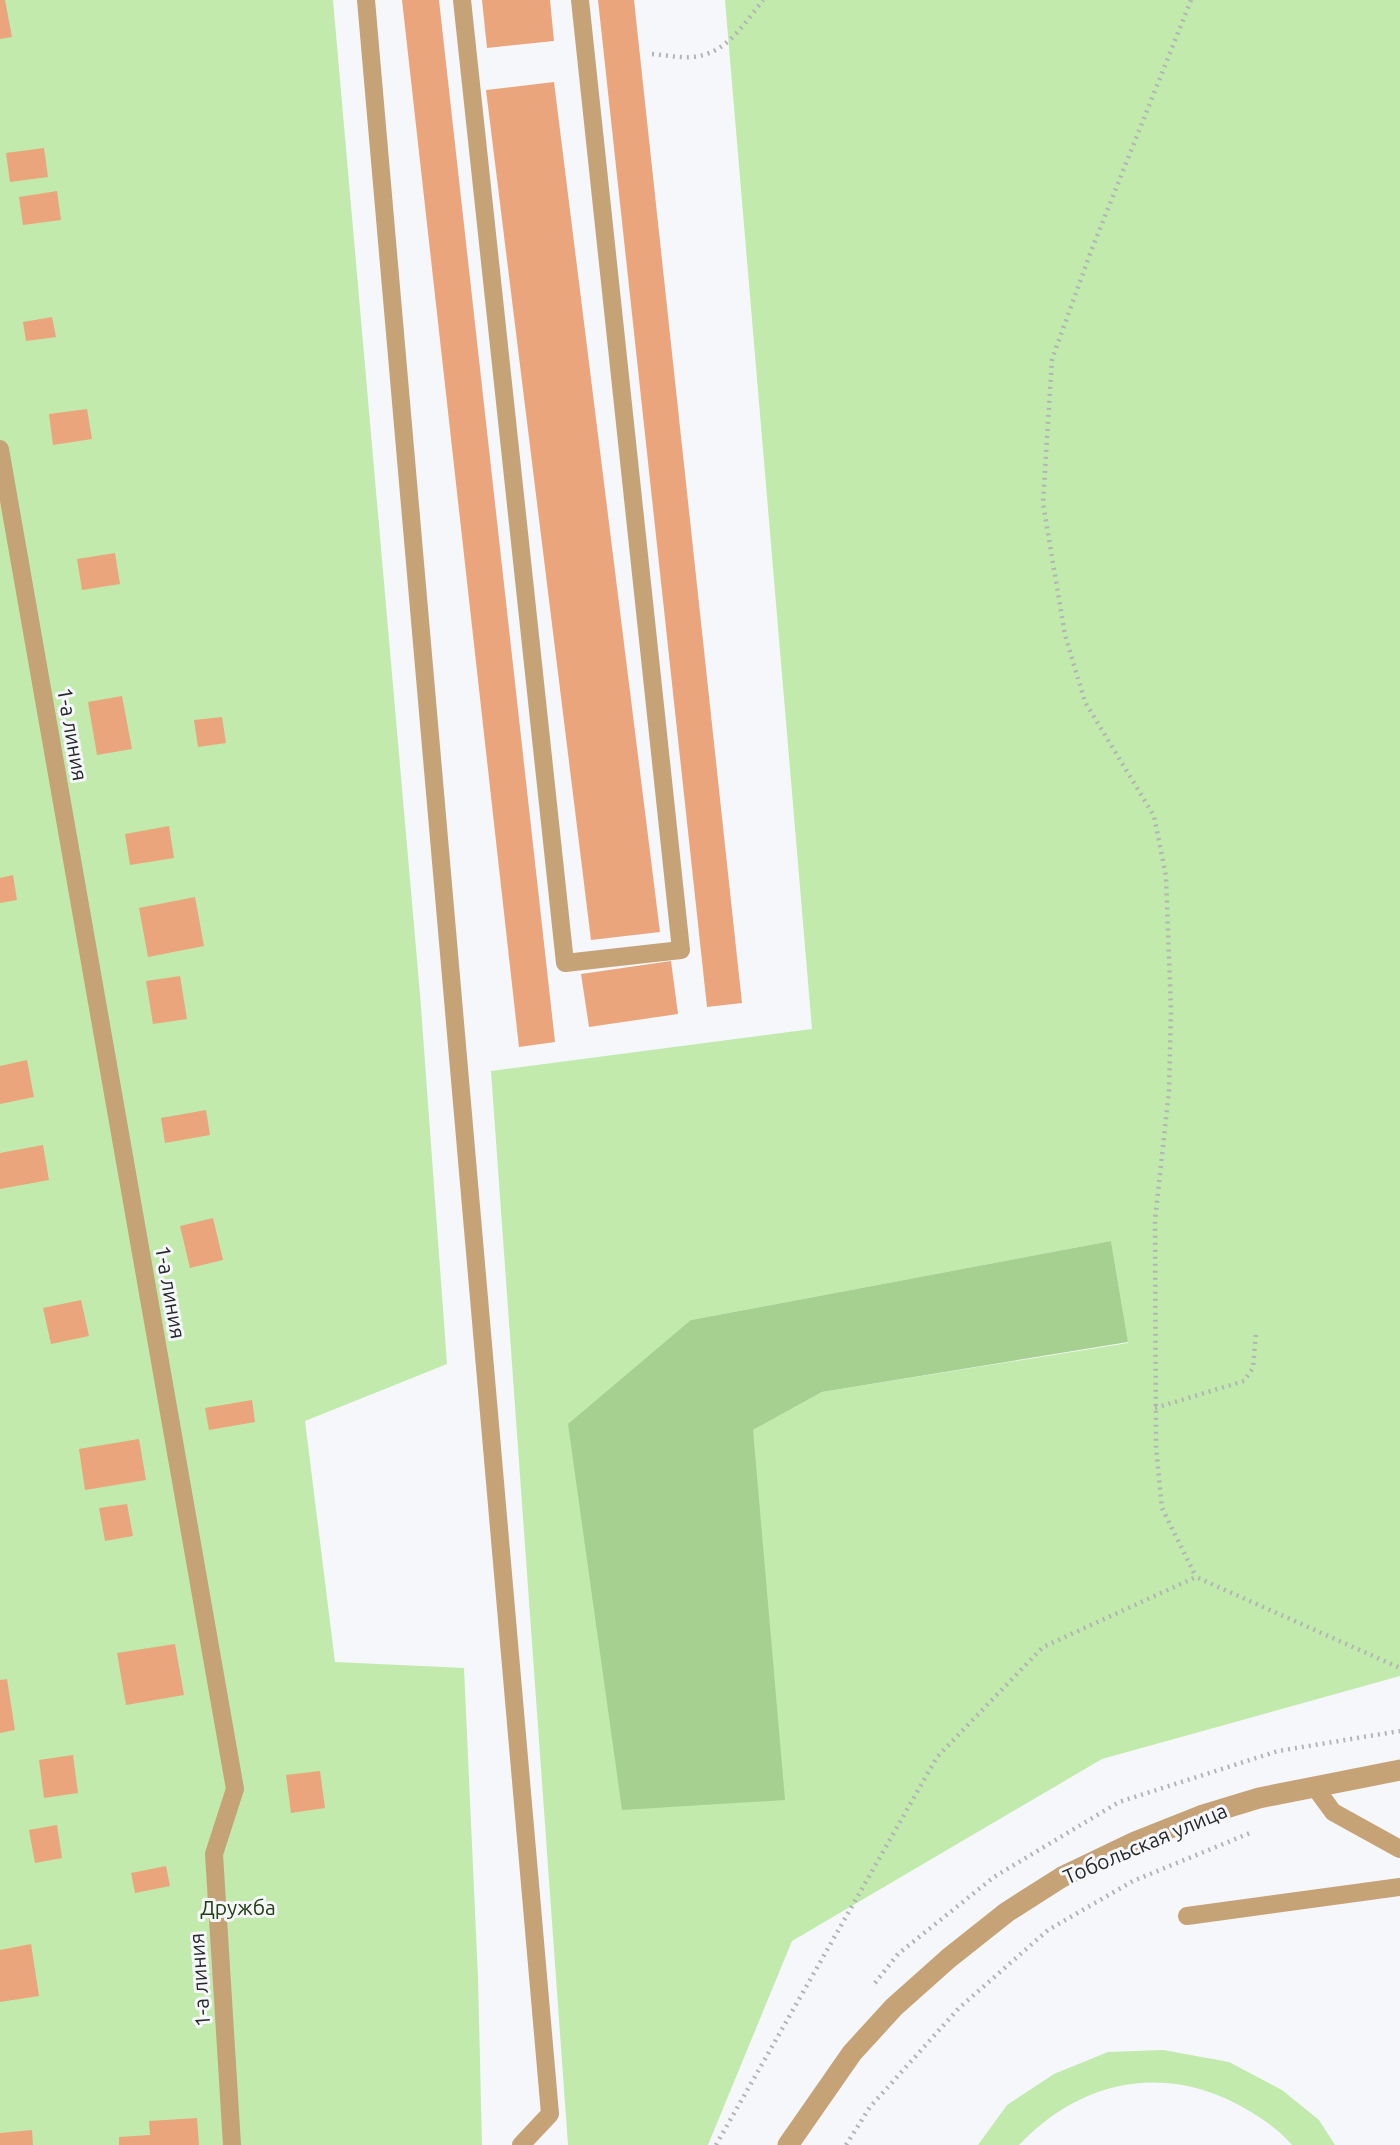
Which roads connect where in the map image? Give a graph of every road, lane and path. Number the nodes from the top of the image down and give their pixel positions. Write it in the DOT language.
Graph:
graph roads {
  1 [pos="366,0"];
  2 [pos="462,0"];
  3 [pos="580,0"];
  4 [pos="763,0"];
  5 [pos="1191,0"];
  6 [pos="652,54"];
  7 [pos="0,449"];
  8 [pos="1256,1333"];
  9 [pos="1155,1408"];
  10 [pos="1196,1577"];
  11 [pos="1400,1668"];
  12 [pos="1400,1770"];
  13 [pos="1314,1786"];
  14 [pos="1261,1828"];
  15 [pos="1400,1849"];
  16 [pos="1400,1887"];
  17 [pos="1187,1916"];
  18 [pos="232,2145"];
  19 [pos="521,2145"];
  20 [pos="716,2145"];
  21 [pos="788,2145"];
  22 [pos="846,2145"];
  1 -- 19 [label="lane"];
  2 -- 3 [label="lane"];
  4 -- 6 [label="path"];
  5 -- 9 [label="path"];
  7 -- 18 [label="lane, 1-а линия"];
  8 -- 9 [label="path"];
  9 -- 10 [label="path"];
  10 -- 11 [label="path"];
  10 -- 20 [label="path"];
  12 -- 13 [label="street, Тобольская улица"];
  13 -- 15 [label="lane"];
  13 -- 21 [label="street, Тобольская улица"];
  14 -- 22 [label="path"];
  16 -- 17 [label="lane"];
}
